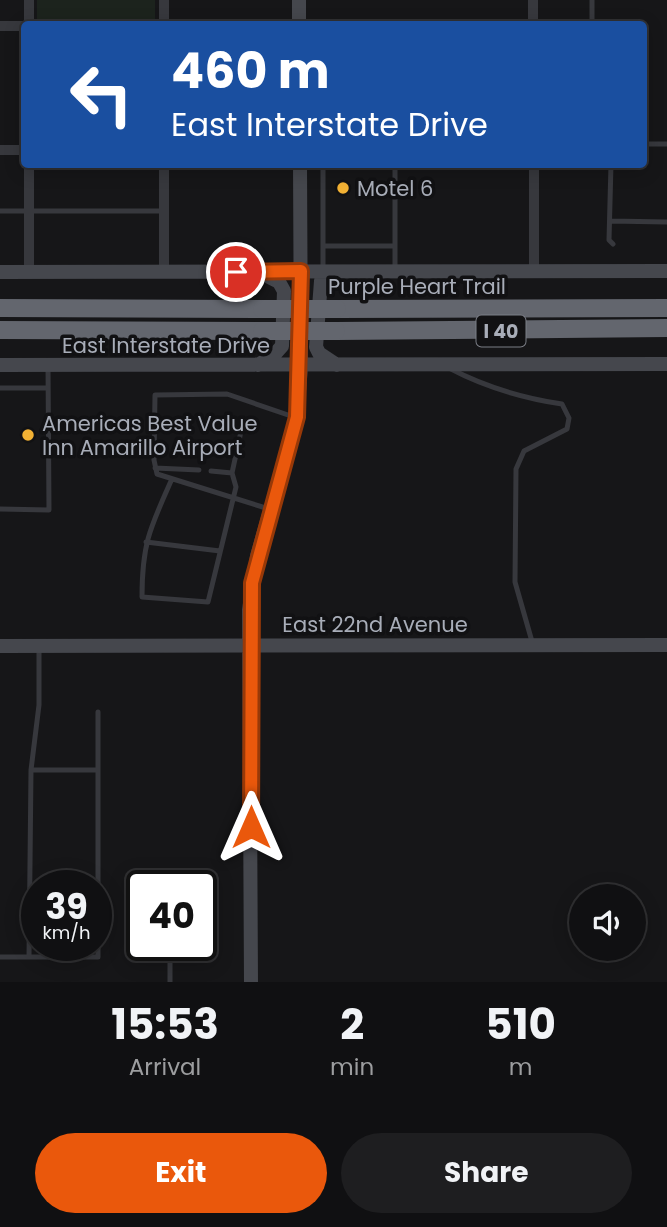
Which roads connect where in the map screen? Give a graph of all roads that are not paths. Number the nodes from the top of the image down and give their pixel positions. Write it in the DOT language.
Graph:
graph roads {
  1 [pos="29,0"];
  2 [pos="164,0"];
  3 [pos="299,0"];
  4 [pos="533,0"];
  5 [pos="592,0"];
  6 [pos="27,21"];
  7 [pos="164,21"];
  8 [pos="299,21"];
  9 [pos="533,21"];
  10 [pos="592,21"];
  11 [pos="21,25"];
  12 [pos="0,26"];
  13 [pos="647,144"];
  14 [pos="667,144"];
  15 [pos="0,150"];
  16 [pos="21,150"];
  17 [pos="29,168"];
  18 [pos="164,168"];
  19 [pos="300,168"];
  20 [pos="323,168"];
  21 [pos="395,168"];
  22 [pos="534,168"];
  23 [pos="611,168"];
  24 [pos="29,211"];
  25 [pos="164,211"];
  26 [pos="0,212"];
  27 [pos="610,221"];
  28 [pos="667,222"];
  29 [pos="613,244"];
  30 [pos="323,246"];
  31 [pos="395,246"];
  32 [pos="301,271"];
  33 [pos="534,271"];
  34 [pos="667,271"];
  35 [pos="0,272"];
  36 [pos="29,272"];
  37 [pos="164,272"];
  38 [pos="260,272"];
  39 [pos="323,272"];
  40 [pos="339,272"];
  41 [pos="395,272"];
  42 [pos="0,308"];
  43 [pos="667,308"];
  44 [pos="667,328"];
  45 [pos="0,330"];
  46 [pos="667,364"];
  47 [pos="0,365"];
  48 [pos="48,365"];
  49 [pos="443,365"];
  50 [pos="257,366"];
  51 [pos="301,366"];
  52 [pos="338,366"];
  53 [pos="0,388"];
  54 [pos="48,388"];
  55 [pos="297,417"];
  56 [pos="243,422"];
  57 [pos="155,468"];
  58 [pos="199,470"];
  59 [pos="211,471"];
  60 [pos="232,473"];
  61 [pos="171,481"];
  62 [pos="233,499"];
  63 [pos="0,509"];
  64 [pos="271,510"];
  65 [pos="146,542"];
  66 [pos="220,551"];
  67 [pos="533,645"];
  68 [pos="667,645"];
  69 [pos="0,646"];
  70 [pos="39,646"];
  71 [pos="251,646"];
  72 [pos="98,712"];
  73 [pos="31,770"];
  74 [pos="98,770"];
  75 [pos="30,870"];
  76 [pos="98,870"];
  77 [pos="0,957"];
  78 [pos="21,957"];
  79 [pos="170,961"];
  80 [pos="170,982"];
  81 [pos="251,982"];
  1 -- 6 [label="street"];
  2 -- 7 [label="street"];
  3 -- 8 [label="main road"];
  4 -- 9 [label="street"];
  5 -- 10 [label="lane"];
  11 -- 12 [label="street"];
  13 -- 14 [label="lane"];
  15 -- 16 [label="street"];
  17 -- 24 [label="street"];
  18 -- 25 [label="street"];
  19 -- 32 [label="main road"];
  20 -- 30 [label="lane"];
  21 -- 31 [label="lane"];
  22 -- 33 [label="street"];
  23 -- 27 [label="lane"];
  24 -- 25 [label="lane"];
  24 -- 26 [label="lane"];
  24 -- 36 [label="street"];
  25 -- 37 [label="street"];
  27 -- 28 [label="lane"];
  27 -- 29 [label="lane"];
  30 -- 31 [label="lane"];
  30 -- 39 [label="lane"];
  31 -- 41 [label="lane"];
  32 -- 38 [label="main road"];
  32 -- 39 [label="main road"];
  32 -- 51 [label="main road"];
  33 -- 34 [label="main road"];
  33 -- 41 [label="main road"];
  35 -- 36 [label="main road"];
  36 -- 37 [label="main road"];
  37 -- 38 [label="main road"];
  38 -- 50 [label="main road"];
  39 -- 40 [label="main road"];
  40 -- 41 [label="main road"];
  40 -- 52 [label="main road"];
  42 -- 43 [label="highway, Purple Heart Trail / I 40, bridge"];
  44 -- 45 [label="highway, I 40, bridge"];
  46 -- 49 [label="main road, East Interstate Drive"];
  47 -- 48 [label="main road, East Interstate Drive"];
  48 -- 50 [label="main road, East Interstate Drive"];
  48 -- 54 [label="lane"];
  49 -- 52 [label="main road, East Interstate Drive"];
  49 -- 67 [label="lane"];
  50 -- 51 [label="main road, East Interstate Drive"];
  51 -- 52 [label="main road, East Interstate Drive"];
  51 -- 55 [label="main road"];
  53 -- 54 [label="lane"];
  54 -- 63 [label="lane"];
  55 -- 57 [label="lane"];
  55 -- 64 [label="main road"];
  56 -- 60 [label="lane"];
  57 -- 58 [label="lane"];
  57 -- 61 [label="lane"];
  59 -- 60 [label="lane"];
  60 -- 62 [label="lane"];
  61 -- 62 [label="lane"];
  61 -- 65 [label="lane"];
  62 -- 64 [label="lane"];
  62 -- 66 [label="lane"];
  64 -- 71 [label="main road"];
  65 -- 66 [label="lane"];
  65 -- 66 [label="lane"];
  67 -- 68 [label="main road, East 22nd Avenue"];
  67 -- 71 [label="main road, East 22nd Avenue"];
  69 -- 70 [label="main road, East 22nd Avenue"];
  70 -- 71 [label="main road, East 22nd Avenue"];
  70 -- 73 [label="lane"];
  71 -- 81 [label="main road"];
  72 -- 74 [label="lane"];
  73 -- 74 [label="lane"];
  73 -- 75 [label="lane"];
  74 -- 76 [label="lane"];
  77 -- 78 [label="lane"];
  79 -- 80 [label="lane"];
}
